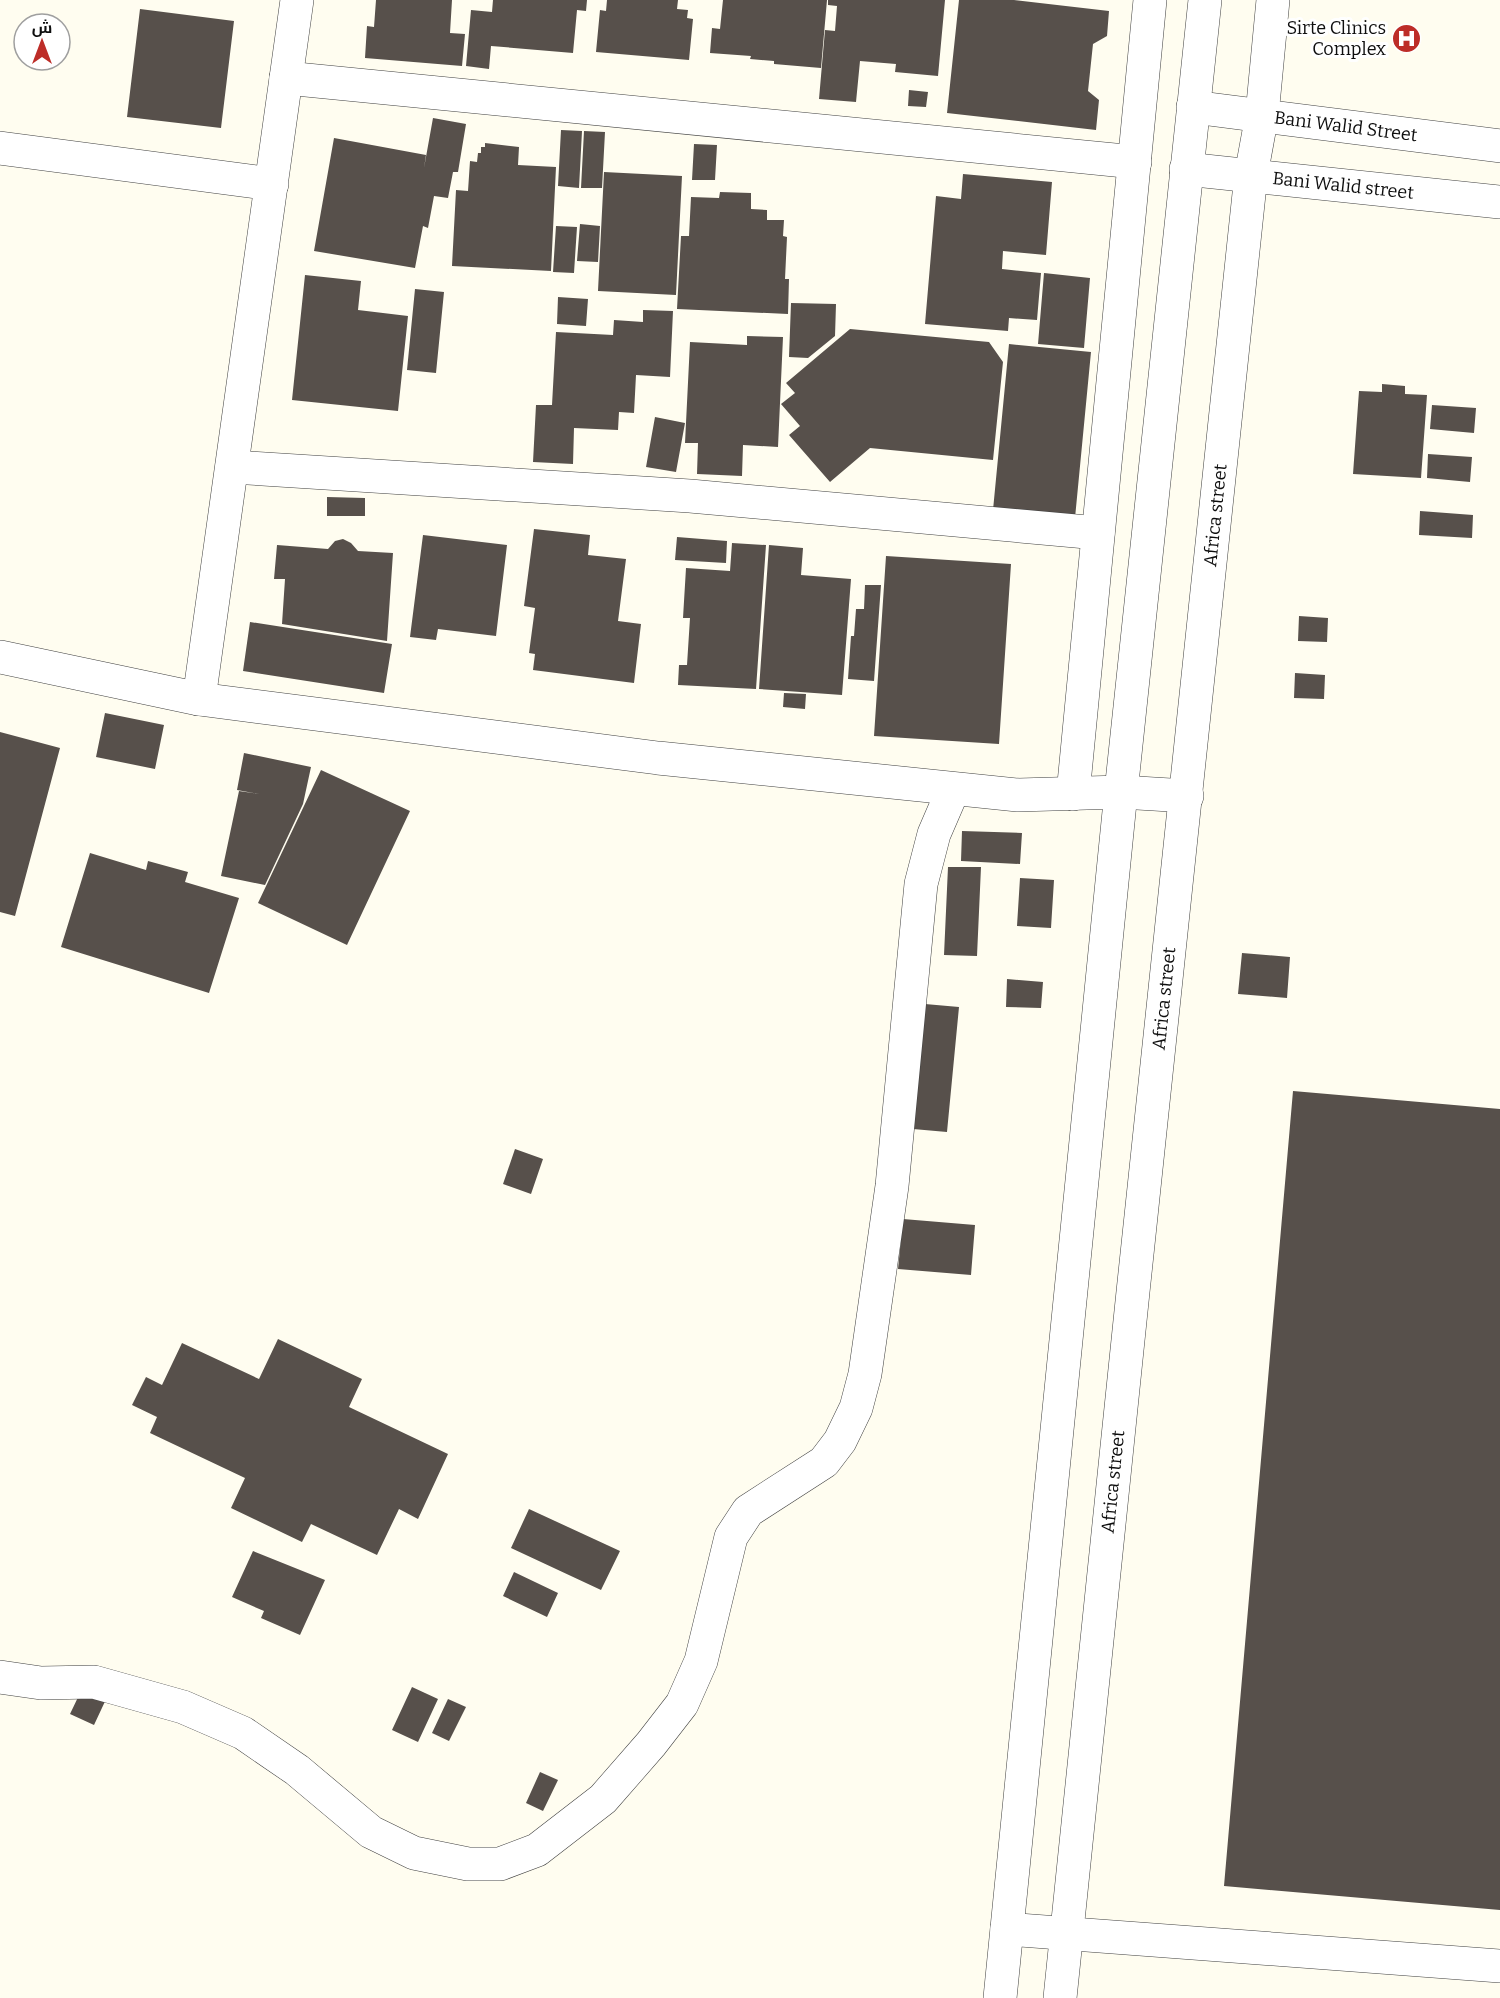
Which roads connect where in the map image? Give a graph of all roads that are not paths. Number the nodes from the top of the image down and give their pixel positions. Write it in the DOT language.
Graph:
graph roads {
  1 [pos="297,0"];
  2 [pos="1150,0"];
  3 [pos="1205,0"];
  4 [pos="1273,0"];
  5 [pos="286,78"];
  6 [pos="1193,107"];
  7 [pos="1262,115"];
  8 [pos="1500,146"];
  9 [pos="0,148"];
  10 [pos="1135,162"];
  11 [pos="1186,168"];
  12 [pos="1251,175"];
  13 [pos="272,184"];
  14 [pos="1500,202"];
  15 [pos="232,467"];
  16 [pos="1098,533"];
  17 [pos="0,657"];
  18 [pos="199,699"];
  19 [pos="953,790"];
  20 [pos="1121,792"];
  21 [pos="1073,794"];
  22 [pos="1187,796"];
  23 [pos="0,1677"];
  24 [pos="1007,1929"];
  25 [pos="1066,1933"];
  26 [pos="1500,1966"];
  27 [pos="1000,1998"];
  28 [pos="1060,1998"];
  1 -- 5 [label="street"];
  2 -- 10 [label="street"];
  3 -- 6 [label="street"];
  4 -- 7 [label="street, Africa street"];
  5 -- 10 [label="street"];
  5 -- 13 [label="street"];
  6 -- 7 [label="street, Bani Walid Street"];
  6 -- 11 [label="street"];
  7 -- 8 [label="street, Bani Walid Street"];
  7 -- 12 [label="street, Africa street"];
  9 -- 13 [label="street"];
  10 -- 16 [label="street"];
  11 -- 12 [label="street, Bani Walid street"];
  11 -- 20 [label="street"];
  12 -- 14 [label="street, Bani Walid street"];
  12 -- 22 [label="street, Africa street"];
  13 -- 15 [label="street"];
  15 -- 16 [label="street"];
  15 -- 18 [label="street"];
  16 -- 21 [label="street"];
  17 -- 18 [label="street"];
  18 -- 19 [label="street"];
  19 -- 21 [label="street"];
  19 -- 23 [label="street"];
  20 -- 21 [label="street"];
  20 -- 22 [label="street"];
  20 -- 24 [label="street"];
  22 -- 25 [label="street, Africa street"];
  24 -- 25 [label="street"];
  24 -- 27 [label="street"];
  25 -- 26 [label="street"];
  25 -- 28 [label="street, Africa street"];
}
